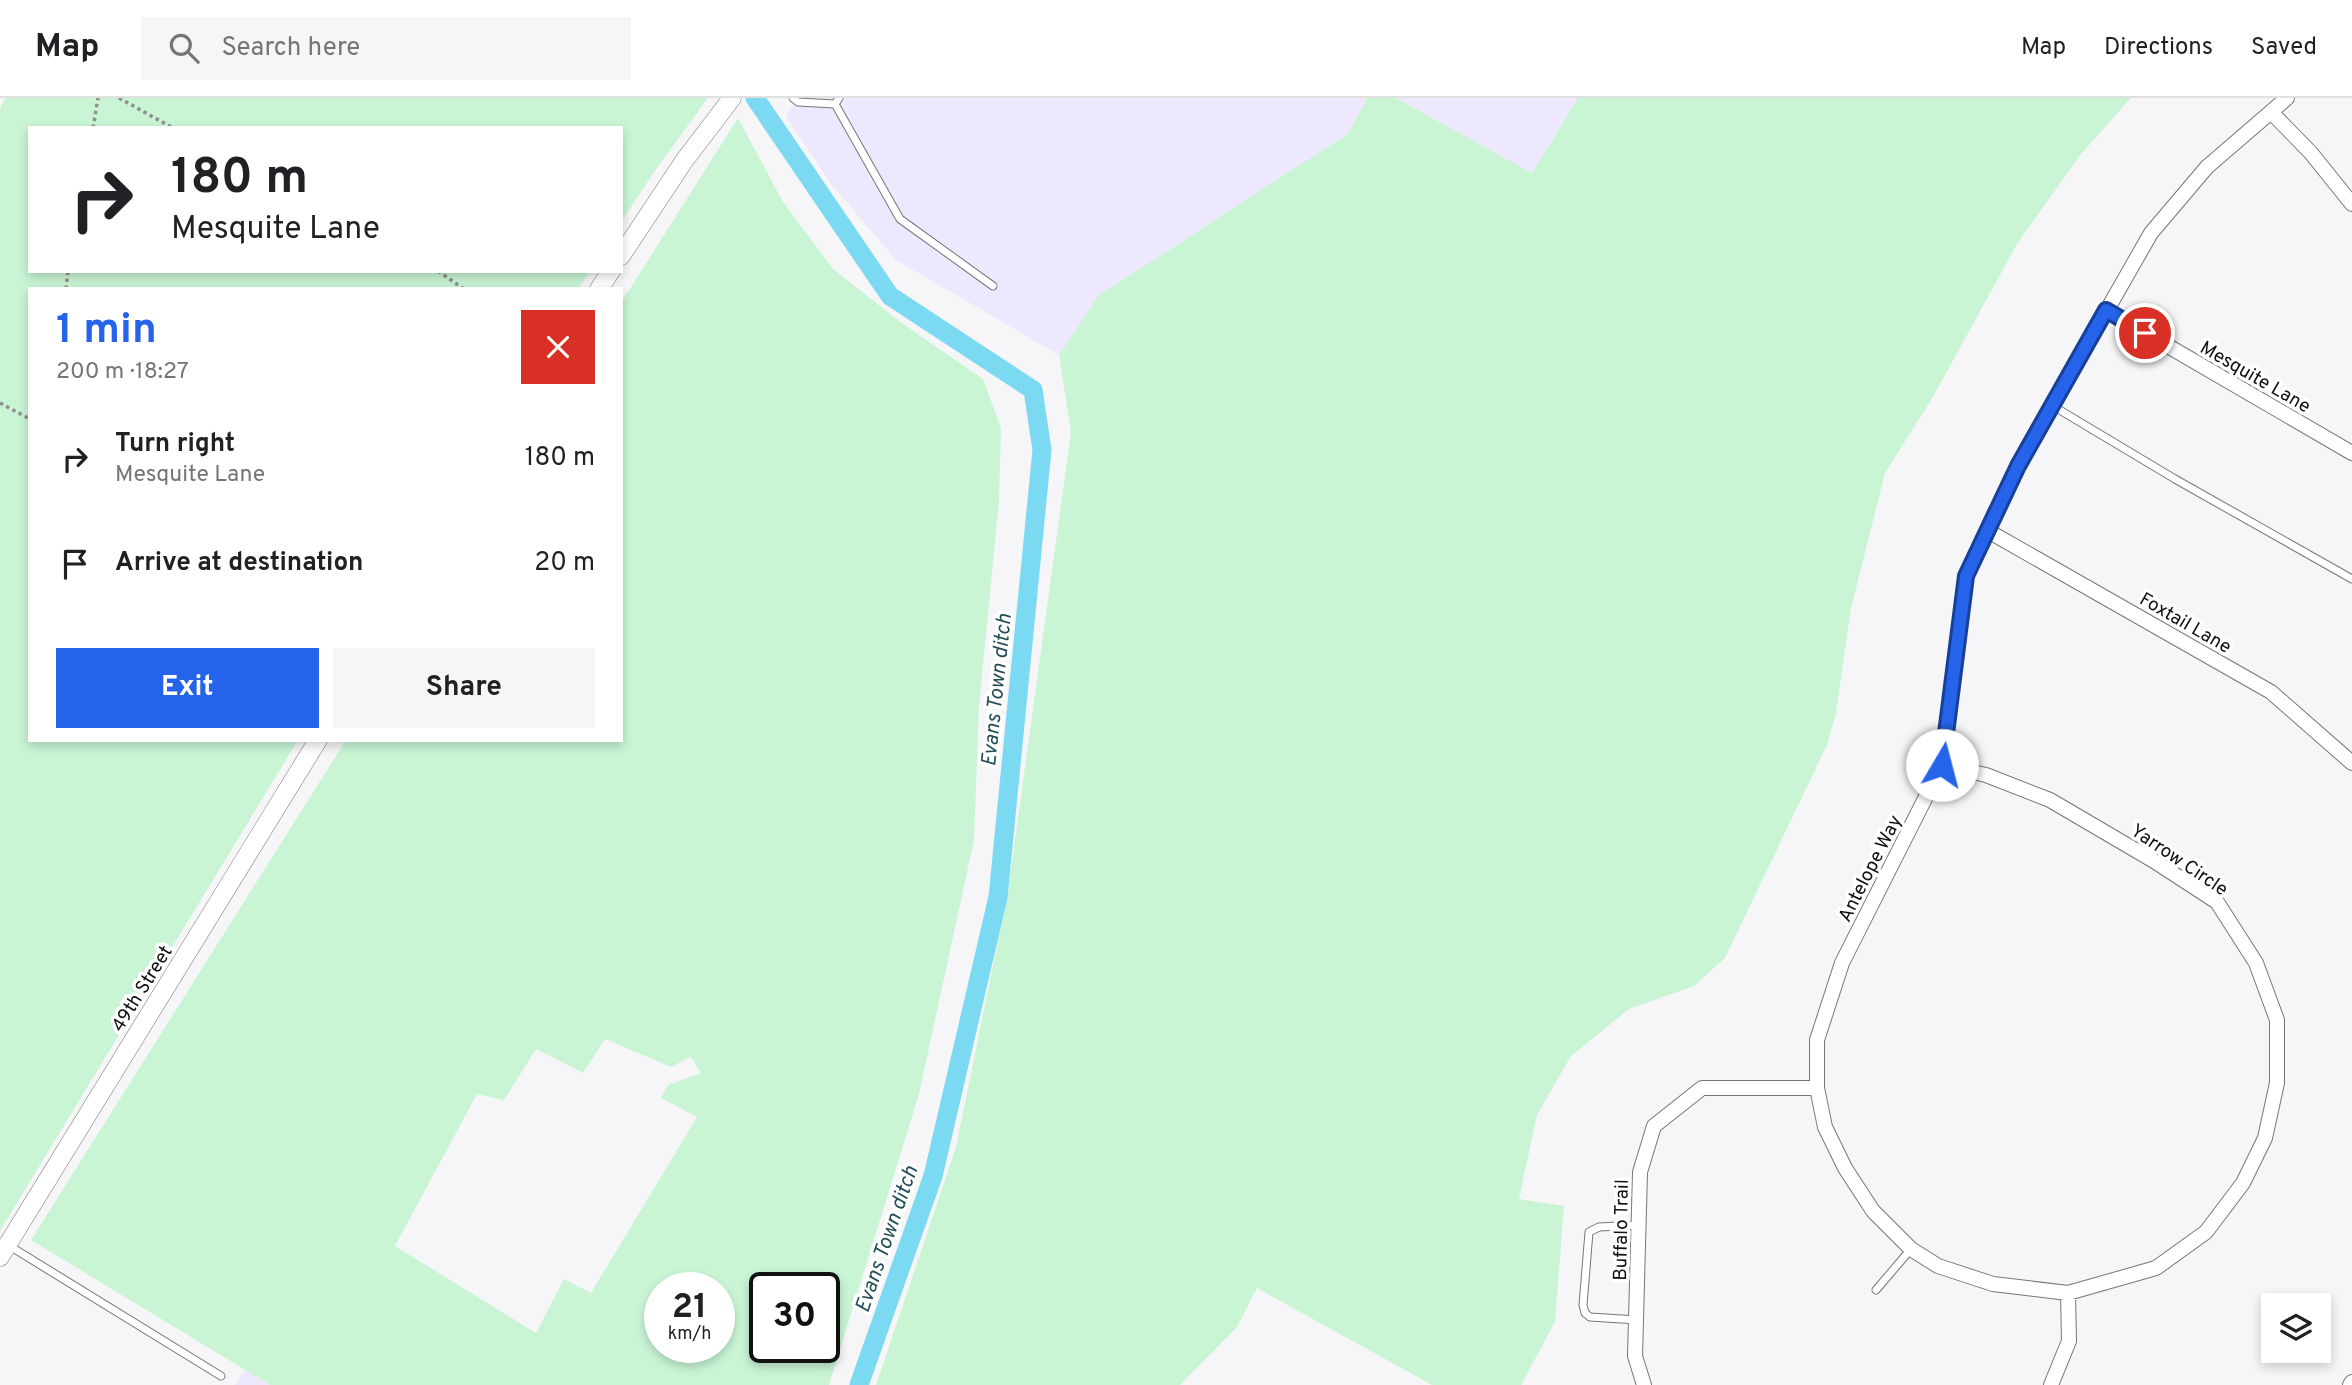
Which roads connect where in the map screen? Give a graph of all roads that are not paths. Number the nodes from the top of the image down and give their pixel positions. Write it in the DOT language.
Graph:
graph roads {
  1 [pos="732,98"];
  2 [pos="793,98"];
  3 [pos="2287,98"];
  4 [pos="837,101"];
  5 [pos="2272,113"];
  6 [pos="2352,204"];
  7 [pos="623,253"];
  8 [pos="993,286"];
  9 [pos="2106,310"];
  10 [pos="2052,406"];
  11 [pos="2352,453"];
  12 [pos="1988,531"];
  13 [pos="2352,579"];
  14 [pos="317,742"];
  15 [pos="2352,763"];
  16 [pos="1942,765"];
  17 [pos="1817,1088"];
  18 [pos="1639,1225"];
  19 [pos="1911,1249"];
  20 [pos="4,1251"];
  21 [pos="1876,1290"];
  22 [pos="2068,1293"];
  23 [pos="1637,1320"];
  24 [pos="221,1376"];
  25 [pos="1644,1385"];
  26 [pos="2051,1385"];
  1 -- 7 [label="street"];
  2 -- 4 [label="lane"];
  3 -- 5 [label="street, Antelope Way"];
  4 -- 8 [label="lane"];
  5 -- 6 [label="street"];
  5 -- 9 [label="street, Antelope Way"];
  9 -- 10 [label="street, Antelope Way"];
  9 -- 11 [label="street, Mesquite Lane"];
  10 -- 12 [label="street, Antelope Way"];
  10 -- 13 [label="lane"];
  12 -- 15 [label="street, Foxtail Lane"];
  12 -- 16 [label="street, Antelope Way"];
  14 -- 20 [label="street, 49th Street"];
  16 -- 17 [label="street, Antelope Way"];
  16 -- 22 [label="street, Yarrow Circle"];
  17 -- 18 [label="street, Buffalo Trail"];
  17 -- 19 [label="street, Yarrow Circle"];
  18 -- 23 [label="street, Buffalo Trail"];
  18 -- 23 [label="lane"];
  19 -- 21 [label="lane"];
  19 -- 22 [label="street, Yarrow Circle"];
  20 -- 24 [label="lane"];
  22 -- 26 [label="street"];
  23 -- 25 [label="street, Buffalo Trail"];
}
